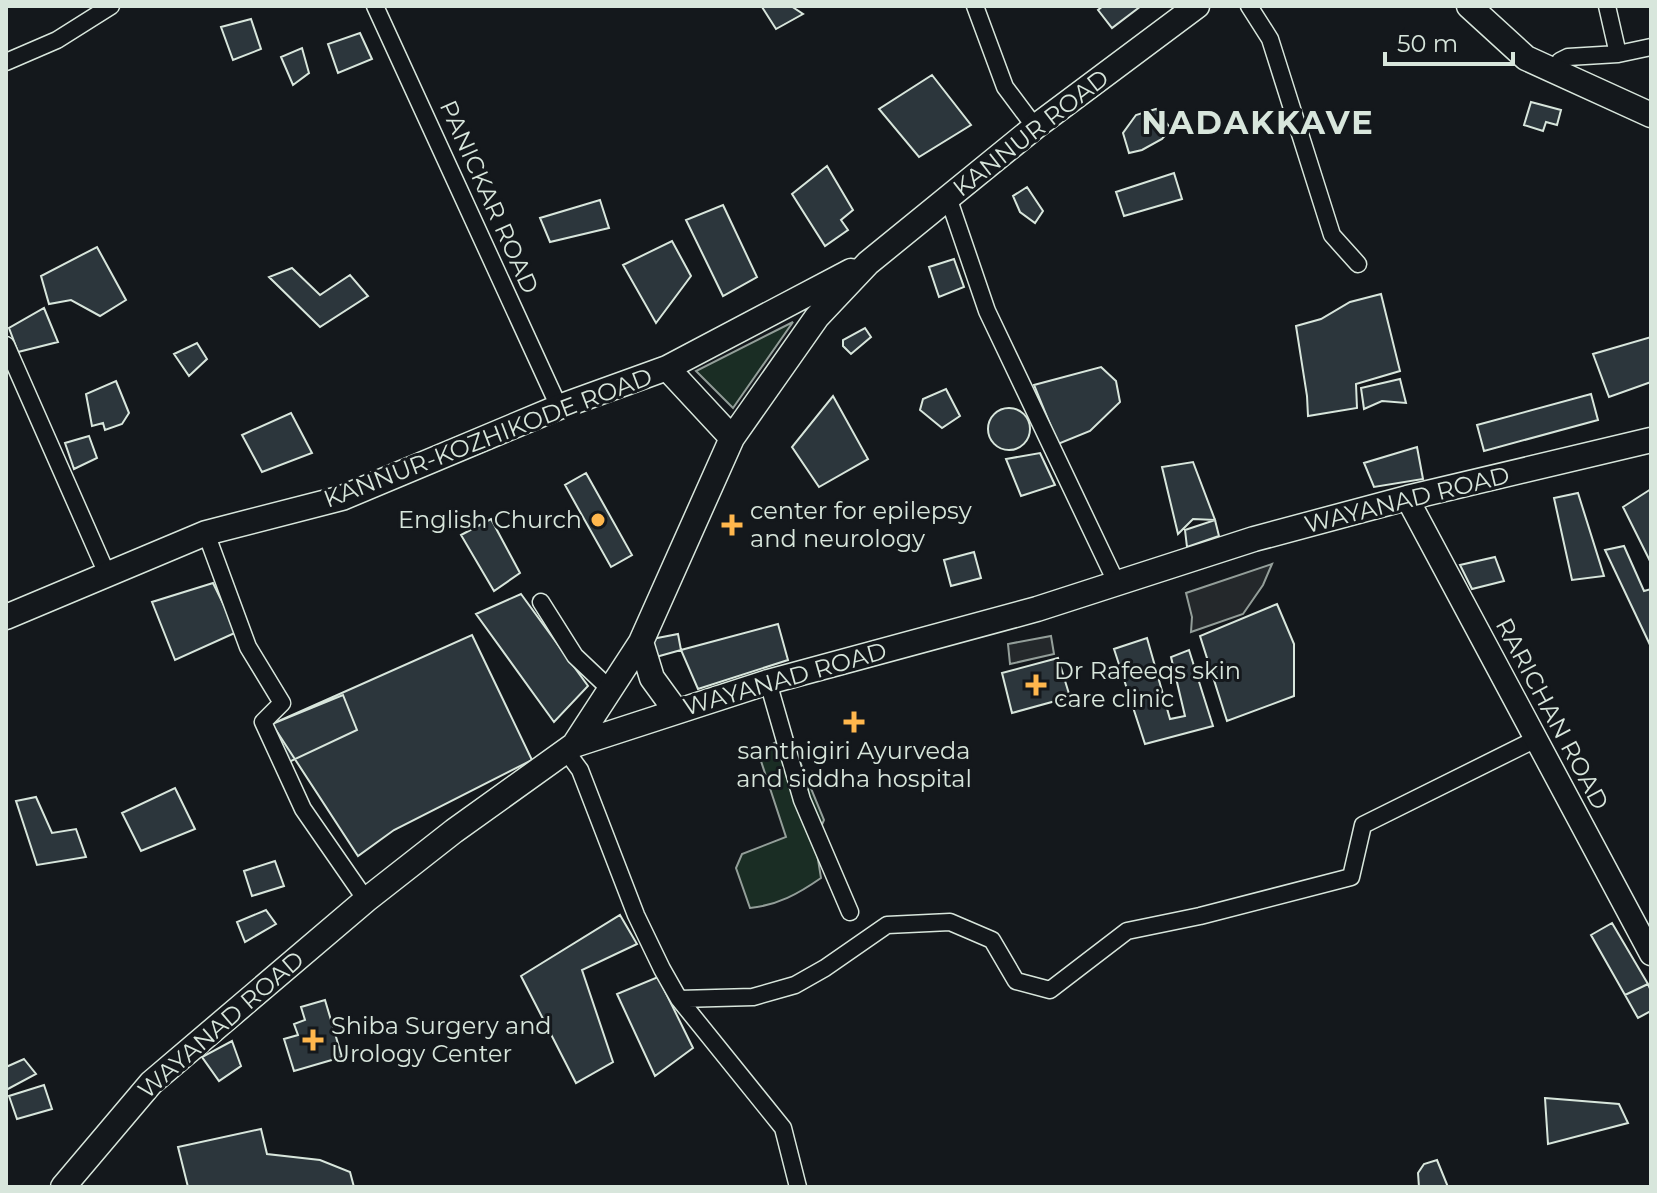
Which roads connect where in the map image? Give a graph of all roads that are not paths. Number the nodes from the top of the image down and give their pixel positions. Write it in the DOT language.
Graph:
graph roads {
  1 [pos="111,6"];
  2 [pos="375,6"];
  3 [pos="975,6"];
  4 [pos="1197,6"];
  5 [pos="1249,6"];
  6 [pos="1469,6"];
  7 [pos="1607,6"];
  8 [pos="1651,47"];
  9 [pos="1618,54"];
  10 [pos="6,62"];
  11 [pos="1556,72"];
  12 [pos="1651,115"];
  13 [pos="1035,127"];
  14 [pos="948,197"];
  15 [pos="868,263"];
  16 [pos="1358,264"];
  17 [pos="6,345"];
  18 [pos="667,368"];
  19 [pos="559,407"];
  20 [pos="732,438"];
  21 [pos="1651,440"];
  22 [pos="1407,498"];
  23 [pos="206,533"];
  24 [pos="107,574"];
  25 [pos="1117,584"];
  26 [pos="541,602"];
  27 [pos="6,617"];
  28 [pos="641,642"];
  29 [pos="768,682"];
  30 [pos="611,690"];
  31 [pos="676,711"];
  32 [pos="1536,739"];
  33 [pos="570,748"];
  34 [pos="366,900"];
  35 [pos="850,912"];
  36 [pos="1650,950"];
  37 [pos="679,999"];
  38 [pos="63,1187"];
  39 [pos="798,1187"];
  1 -- 10 [label="street"];
  2 -- 19 [label="street, PANICKAR ROAD"];
  3 -- 13 [label="street"];
  4 -- 13 [label="main road, KANNUR ROAD"];
  5 -- 16 [label="street"];
  6 -- 11 [label="main road"];
  7 -- 9 [label="street"];
  8 -- 9 [label="street"];
  9 -- 11 [label="street"];
  11 -- 12 [label="main road"];
  13 -- 14 [label="main road, KANNUR ROAD"];
  14 -- 15 [label="main road, KANNUR ROAD"];
  14 -- 25 [label="street"];
  15 -- 18 [label="main road, KANNUR-KOZHIKODE ROAD"];
  15 -- 20 [label="main road"];
  17 -- 24 [label="street"];
  18 -- 19 [label="main road, KANNUR-KOZHIKODE ROAD"];
  18 -- 20 [label="main road"];
  19 -- 23 [label="main road, KANNUR-KOZHIKODE ROAD"];
  20 -- 28 [label="main road"];
  21 -- 22 [label="main road, WAYANAD ROAD"];
  22 -- 25 [label="main road, WAYANAD ROAD"];
  22 -- 32 [label="street, RARICHAN ROAD"];
  23 -- 24 [label="main road, KANNUR-KOZHIKODE ROAD"];
  23 -- 34 [label="street"];
  24 -- 27 [label="main road, KANNUR-KOZHIKODE ROAD"];
  25 -- 29 [label="main road, WAYANAD ROAD"];
  26 -- 30 [label="street"];
  28 -- 30 [label="main road"];
  28 -- 31 [label="main road"];
  29 -- 31 [label="main road, WAYANAD ROAD"];
  29 -- 35 [label="street"];
  30 -- 33 [label="main road"];
  31 -- 33 [label="main road, WAYANAD ROAD"];
  32 -- 36 [label="street, RARICHAN ROAD"];
  32 -- 37 [label="street"];
  33 -- 34 [label="main road, WAYANAD ROAD"];
  33 -- 37 [label="street"];
  34 -- 38 [label="main road, WAYANAD ROAD"];
  37 -- 39 [label="street"];
}
